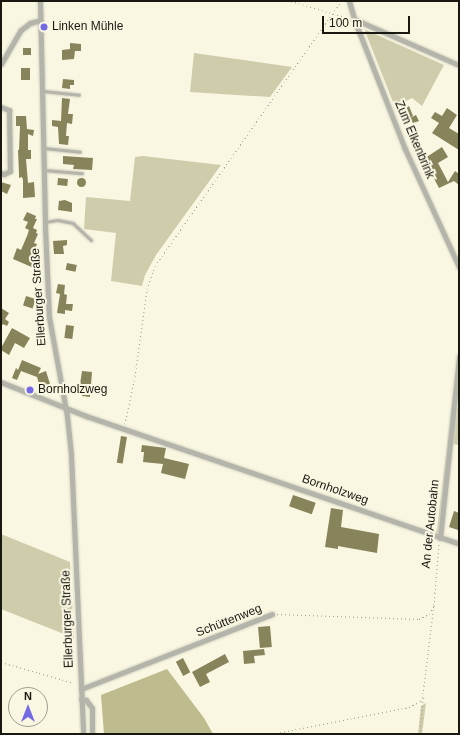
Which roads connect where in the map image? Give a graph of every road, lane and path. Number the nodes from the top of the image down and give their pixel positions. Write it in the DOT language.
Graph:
graph roads {
  1 [pos="40,1"];
  2 [pos="291,1"];
  3 [pos="341,1"];
  4 [pos="349,1"];
  5 [pos="333,13"];
  6 [pos="354,19"];
  7 [pos="40,20"];
  8 [pos="1,64"];
  9 [pos="459,65"];
  10 [pos="43,91"];
  11 [pos="79,95"];
  12 [pos="1,106"];
  13 [pos="43,148"];
  14 [pos="80,152"];
  15 [pos="44,170"];
  16 [pos="1,173"];
  17 [pos="82,173"];
  18 [pos="44,222"];
  19 [pos="91,240"];
  20 [pos="459,267"];
  21 [pos="459,356"];
  22 [pos="1,382"];
  23 [pos="65,408"];
  24 [pos="124,429"];
  25 [pos="440,538"];
  26 [pos="459,544"];
  27 [pos="434,606"];
  28 [pos="272,614"];
  29 [pos="1,662"];
  30 [pos="81,687"];
  31 [pos="424,694"];
  32 [pos="81,699"];
  33 [pos="83,734"];
  34 [pos="92,734"];
  35 [pos="272,734"];
  36 [pos="420,734"];
  1 -- 7 [label="street, Ellerburger Straße"];
  2 -- 5 [label="path"];
  3 -- 5 [label="path"];
  4 -- 6 [label="street, Zum Elkenbrink"];
  5 -- 6 [label="path"];
  5 -- 24 [label="path"];
  6 -- 9 [label="street"];
  6 -- 20 [label="street, Zum Elkenbrink"];
  7 -- 8 [label="street"];
  7 -- 10 [label="street, Ellerburger Straße"];
  10 -- 11 [label="lane"];
  10 -- 13 [label="street, Ellerburger Straße"];
  12 -- 16 [label="street"];
  13 -- 14 [label="lane"];
  13 -- 15 [label="street, Ellerburger Straße"];
  15 -- 17 [label="lane"];
  15 -- 18 [label="street, Ellerburger Straße"];
  18 -- 19 [label="lane"];
  18 -- 23 [label="street, Ellerburger Straße"];
  21 -- 25 [label="street, An der Autobahn"];
  22 -- 23 [label="street, Bornholzweg"];
  23 -- 24 [label="street, Bornholzweg"];
  23 -- 30 [label="street, Ellerburger Straße"];
  24 -- 25 [label="street, Bornholzweg"];
  25 -- 26 [label="street, Bornholzweg"];
  25 -- 27 [label="path, An der Autobahn"];
  27 -- 28 [label="path, Schüttenweg"];
  27 -- 31 [label="path, An der Autobahn"];
  28 -- 30 [label="street, Schüttenweg"];
  29 -- 30 [label="path"];
  30 -- 32 [label="street, Ellerburger Straße"];
  31 -- 35 [label="path"];
  31 -- 36 [label="path, An der Autobahn"];
  32 -- 33 [label="street, Ellerburger Straße"];
  32 -- 34 [label="street"];
}
